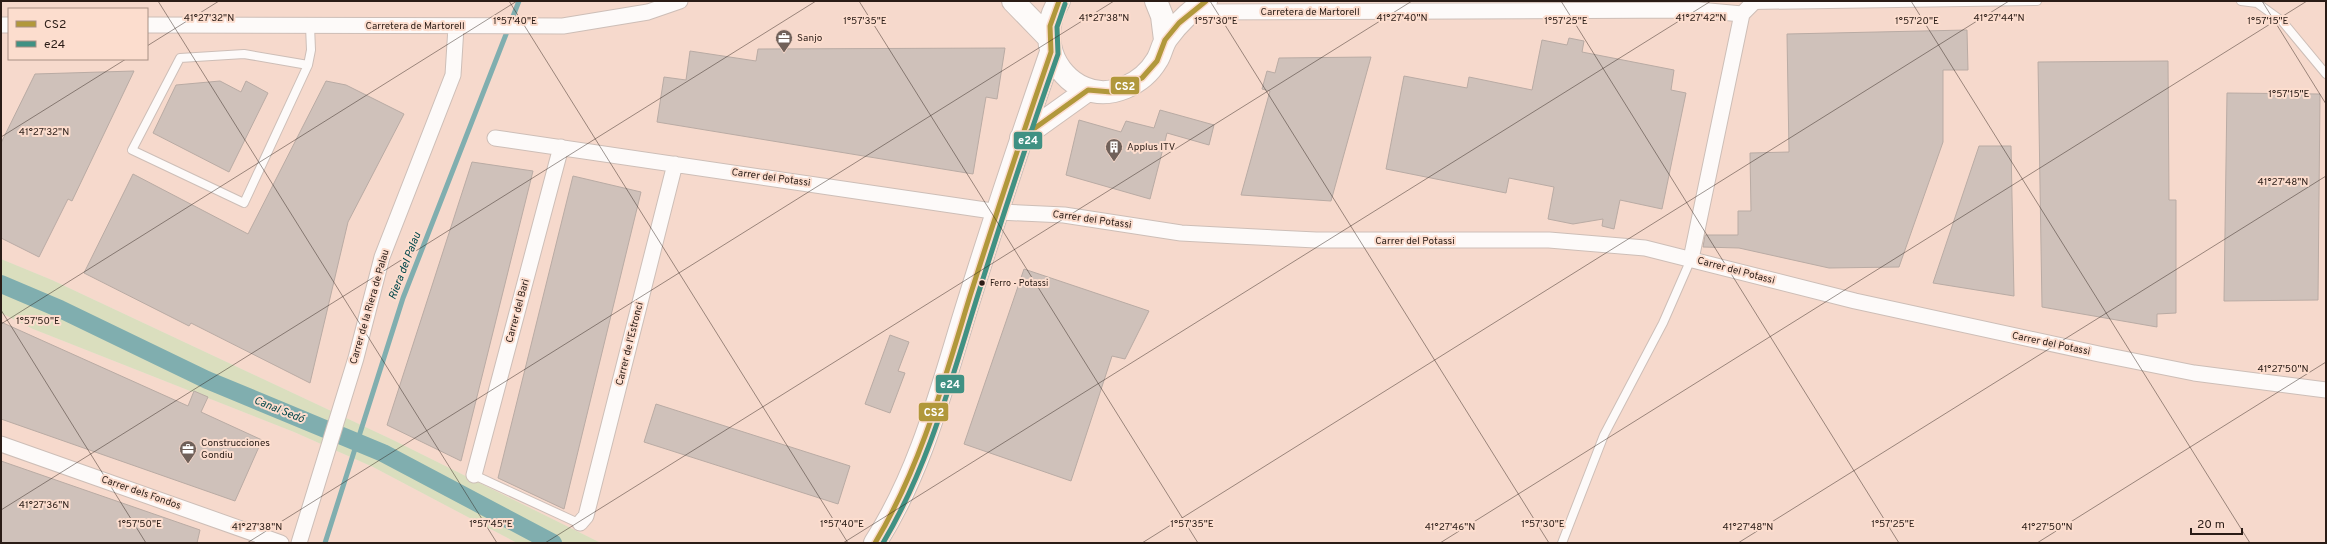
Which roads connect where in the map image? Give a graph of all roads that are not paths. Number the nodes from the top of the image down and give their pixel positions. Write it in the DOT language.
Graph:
graph roads {
  1 [pos="680,1"];
  2 [pos="1012,1"];
  3 [pos="1058,1"];
  4 [pos="1156,1"];
  5 [pos="1696,1"];
  6 [pos="2037,1"];
  7 [pos="2241,1"];
  8 [pos="1198,6"];
  9 [pos="1750,7"];
  10 [pos="1717,12"];
  11 [pos="148,25"];
  12 [pos="310,26"];
  13 [pos="456,27"];
  14 [pos="1165,40"];
  15 [pos="1050,44"];
  16 [pos="308,65"];
  17 [pos="2326,74"];
  18 [pos="1088,90"];
  19 [pos="495,138"];
  20 [pos="1021,138"];
  21 [pos="561,147"];
  22 [pos="675,164"];
  23 [pos="999,212"];
  24 [pos="1691,259"];
  25 [pos="2326,390"];
  26 [pos="1,444"];
  27 [pos="474,475"];
  28 [pos="580,523"];
  29 [pos="281,543"];
  30 [pos="299,543"];
  31 [pos="876,543"];
  32 [pos="1562,543"];
  1 -- 13 [label="street, Carretera de Martorell"];
  2 -- 15 [label="street, Carretera de Martorell"];
  3 -- 15 [label="street"];
  4 -- 14 [label="street, Carretera de Martorell"];
  5 -- 10 [label="street, Carretera de Martorell"];
  6 -- 9 [label="lane"];
  7 -- 17 [label="lane"];
  8 -- 10 [label="street, Carretera de Martorell"];
  8 -- 14 [label="street, Carretera de Martorell"];
  9 -- 10 [label="street, Carretera de Martorell"];
  9 -- 24 [label="street"];
  11 -- 12 [label="street, Carretera de Martorell"];
  12 -- 13 [label="street, Carretera de Martorell"];
  12 -- 16 [label="lane"];
  13 -- 30 [label="street, Carrer de la Riera de Palau"];
  14 -- 18 [label="street, Carretera de Martorell"];
  15 -- 18 [label="street, Carretera de Martorell"];
  15 -- 20 [label="street"];
  16 -- 16 [label="lane"];
  18 -- 20 [label="street"];
  19 -- 21 [label="street, Carrer del Potassi"];
  20 -- 23 [label="street"];
  21 -- 22 [label="street, Carrer del Potassi"];
  21 -- 27 [label="street, Carrer del Bari"];
  22 -- 23 [label="street, Carrer del Potassi"];
  22 -- 28 [label="street, Carrer de l'Estronci"];
  23 -- 24 [label="street, Carrer del Potassi"];
  23 -- 31 [label="street"];
  24 -- 25 [label="street, Carrer del Potassi"];
  24 -- 32 [label="lane"];
  26 -- 29 [label="street, Carrer dels Fondos"];
  27 -- 28 [label="lane"];
}
